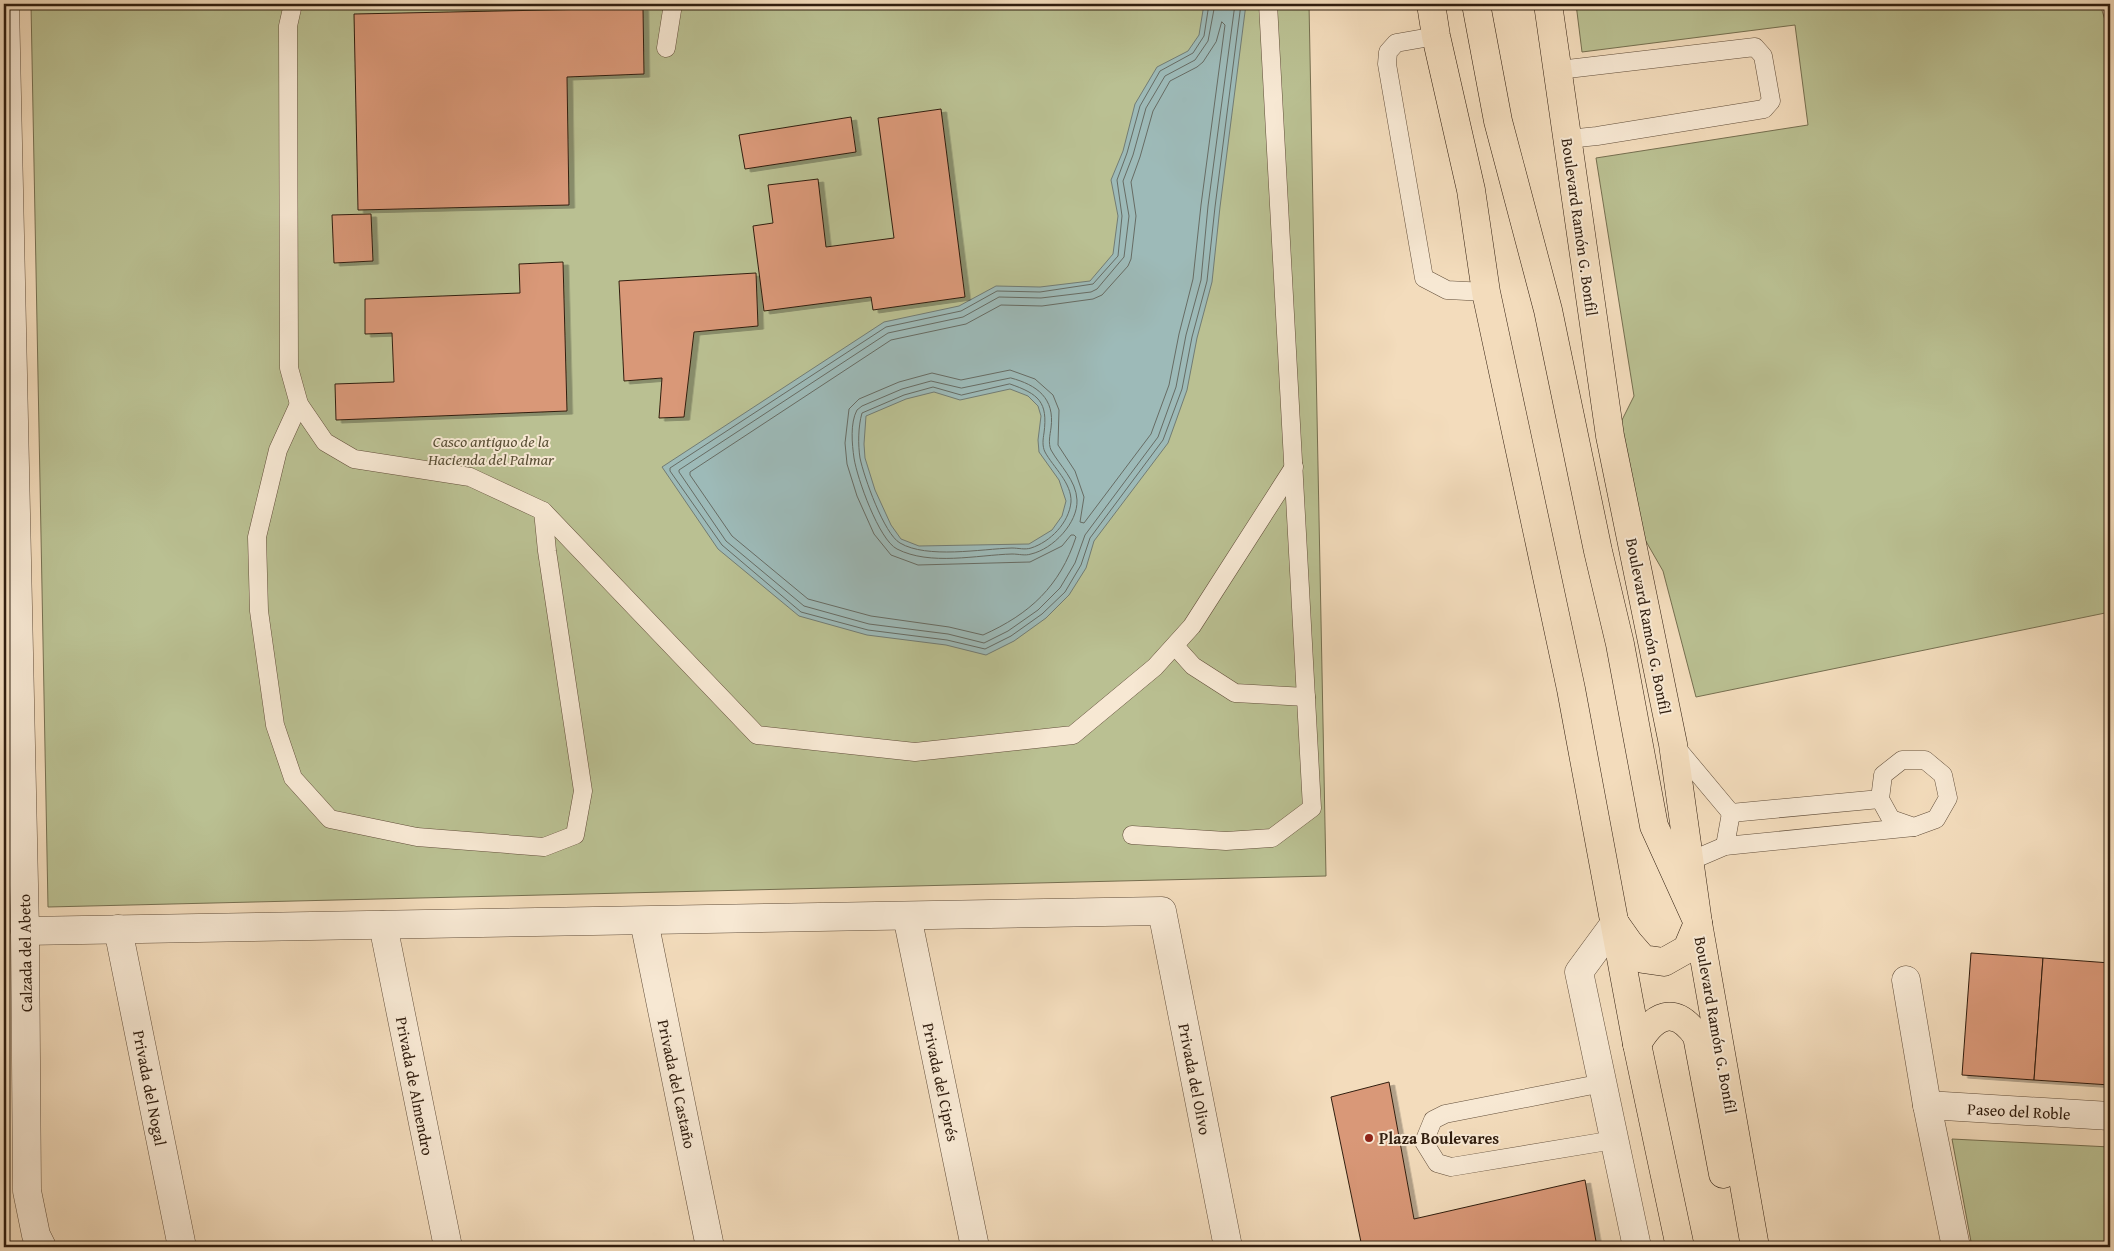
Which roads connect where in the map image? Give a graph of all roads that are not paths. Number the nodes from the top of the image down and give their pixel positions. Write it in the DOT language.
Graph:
graph roads {
  1 [pos="5,4"];
  2 [pos="293,4"];
  3 [pos="673,4"];
  4 [pos="1268,4"];
  5 [pos="1431,4"];
  6 [pos="1450,4"];
  7 [pos="1476,4"];
  8 [pos="1548,4"];
  9 [pos="1436,36"];
  10 [pos="666,48"];
  11 [pos="1559,70"];
  12 [pos="1568,138"];
  13 [pos="1471,190"];
  14 [pos="1486,292"];
  15 [pos="299,404"];
  16 [pos="1294,467"];
  17 [pos="543,511"];
  18 [pos="1175,646"];
  19 [pos="11,658"];
  20 [pos="1306,697"];
  21 [pos="1673,744"];
  22 [pos="1880,799"];
  23 [pos="1731,813"];
  24 [pos="1914,827"];
  25 [pos="1132,835"];
  26 [pos="1725,846"];
  27 [pos="1690,861"];
  28 [pos="907,916"];
  29 [pos="644,921"];
  30 [pos="1614,923"];
  31 [pos="1698,923"];
  32 [pos="383,925"];
  33 [pos="118,929"];
  34 [pos="25,931"];
  35 [pos="1906,980"];
  36 [pos="1637,1044"];
  37 [pos="1602,1083"];
  38 [pos="1927,1105"];
  39 [pos="2110,1116"];
  40 [pos="1614,1140"];
  41 [pos="42,1247"];
  42 [pos="182,1247"];
  43 [pos="448,1247"];
  44 [pos="710,1247"];
  45 [pos="975,1247"];
  46 [pos="1228,1247"];
  47 [pos="1637,1247"];
  48 [pos="1680,1247"];
  49 [pos="1743,1247"];
  50 [pos="1755,1247"];
  51 [pos="1956,1247"];
  1 -- 19 [label="street, Calzada del Abeto"];
  2 -- 15 [label="lane"];
  3 -- 10 [label="lane"];
  4 -- 16 [label="lane"];
  5 -- 9 [label="main road"];
  6 -- 13 [label="main road"];
  7 -- 31 [label="main road"];
  8 -- 11 [label="main road, Boulevard Ramón G. Bonfil"];
  9 -- 13 [label="main road"];
  9 -- 14 [label="lane"];
  11 -- 12 [label="main road, Boulevard Ramón G. Bonfil"];
  11 -- 12 [label="lane"];
  12 -- 21 [label="main road, Boulevard Ramón G. Bonfil"];
  13 -- 14 [label="main road"];
  14 -- 30 [label="main road"];
  15 -- 17 [label="lane"];
  15 -- 17 [label="lane"];
  16 -- 18 [label="lane"];
  16 -- 20 [label="lane"];
  17 -- 18 [label="lane"];
  18 -- 20 [label="lane"];
  19 -- 34 [label="street, Calzada del Abeto"];
  20 -- 25 [label="lane"];
  21 -- 23 [label="lane"];
  21 -- 27 [label="main road, Boulevard Ramón G. Bonfil"];
  22 -- 23 [label="lane"];
  22 -- 24 [label="lane"];
  22 -- 24 [label="lane"];
  23 -- 26 [label="lane"];
  24 -- 26 [label="lane"];
  26 -- 27 [label="lane"];
  27 -- 31 [label="main road, Boulevard Ramón G. Bonfil"];
  28 -- 29 [label="street"];
  28 -- 45 [label="street, Privada del Ciprés"];
  28 -- 46 [label="street, Privada del Olivo"];
  29 -- 32 [label="street"];
  29 -- 44 [label="street, Privada del Castaño"];
  30 -- 31 [label="main road"];
  30 -- 36 [label="main road"];
  30 -- 37 [label="street"];
  31 -- 50 [label="main road, Boulevard Ramón G. Bonfil"];
  32 -- 33 [label="street"];
  32 -- 43 [label="street, Privada de Almendro"];
  33 -- 34 [label="street"];
  33 -- 42 [label="street, Privada del Nogal"];
  34 -- 41 [label="street, Calzada del Abeto"];
  35 -- 38 [label="street"];
  36 -- 48 [label="main road"];
  36 -- 49 [label="main road"];
  37 -- 40 [label="street"];
  37 -- 40 [label="lane"];
  38 -- 39 [label="street, Paseo del Roble"];
  38 -- 51 [label="street"];
  40 -- 47 [label="street"];
}
